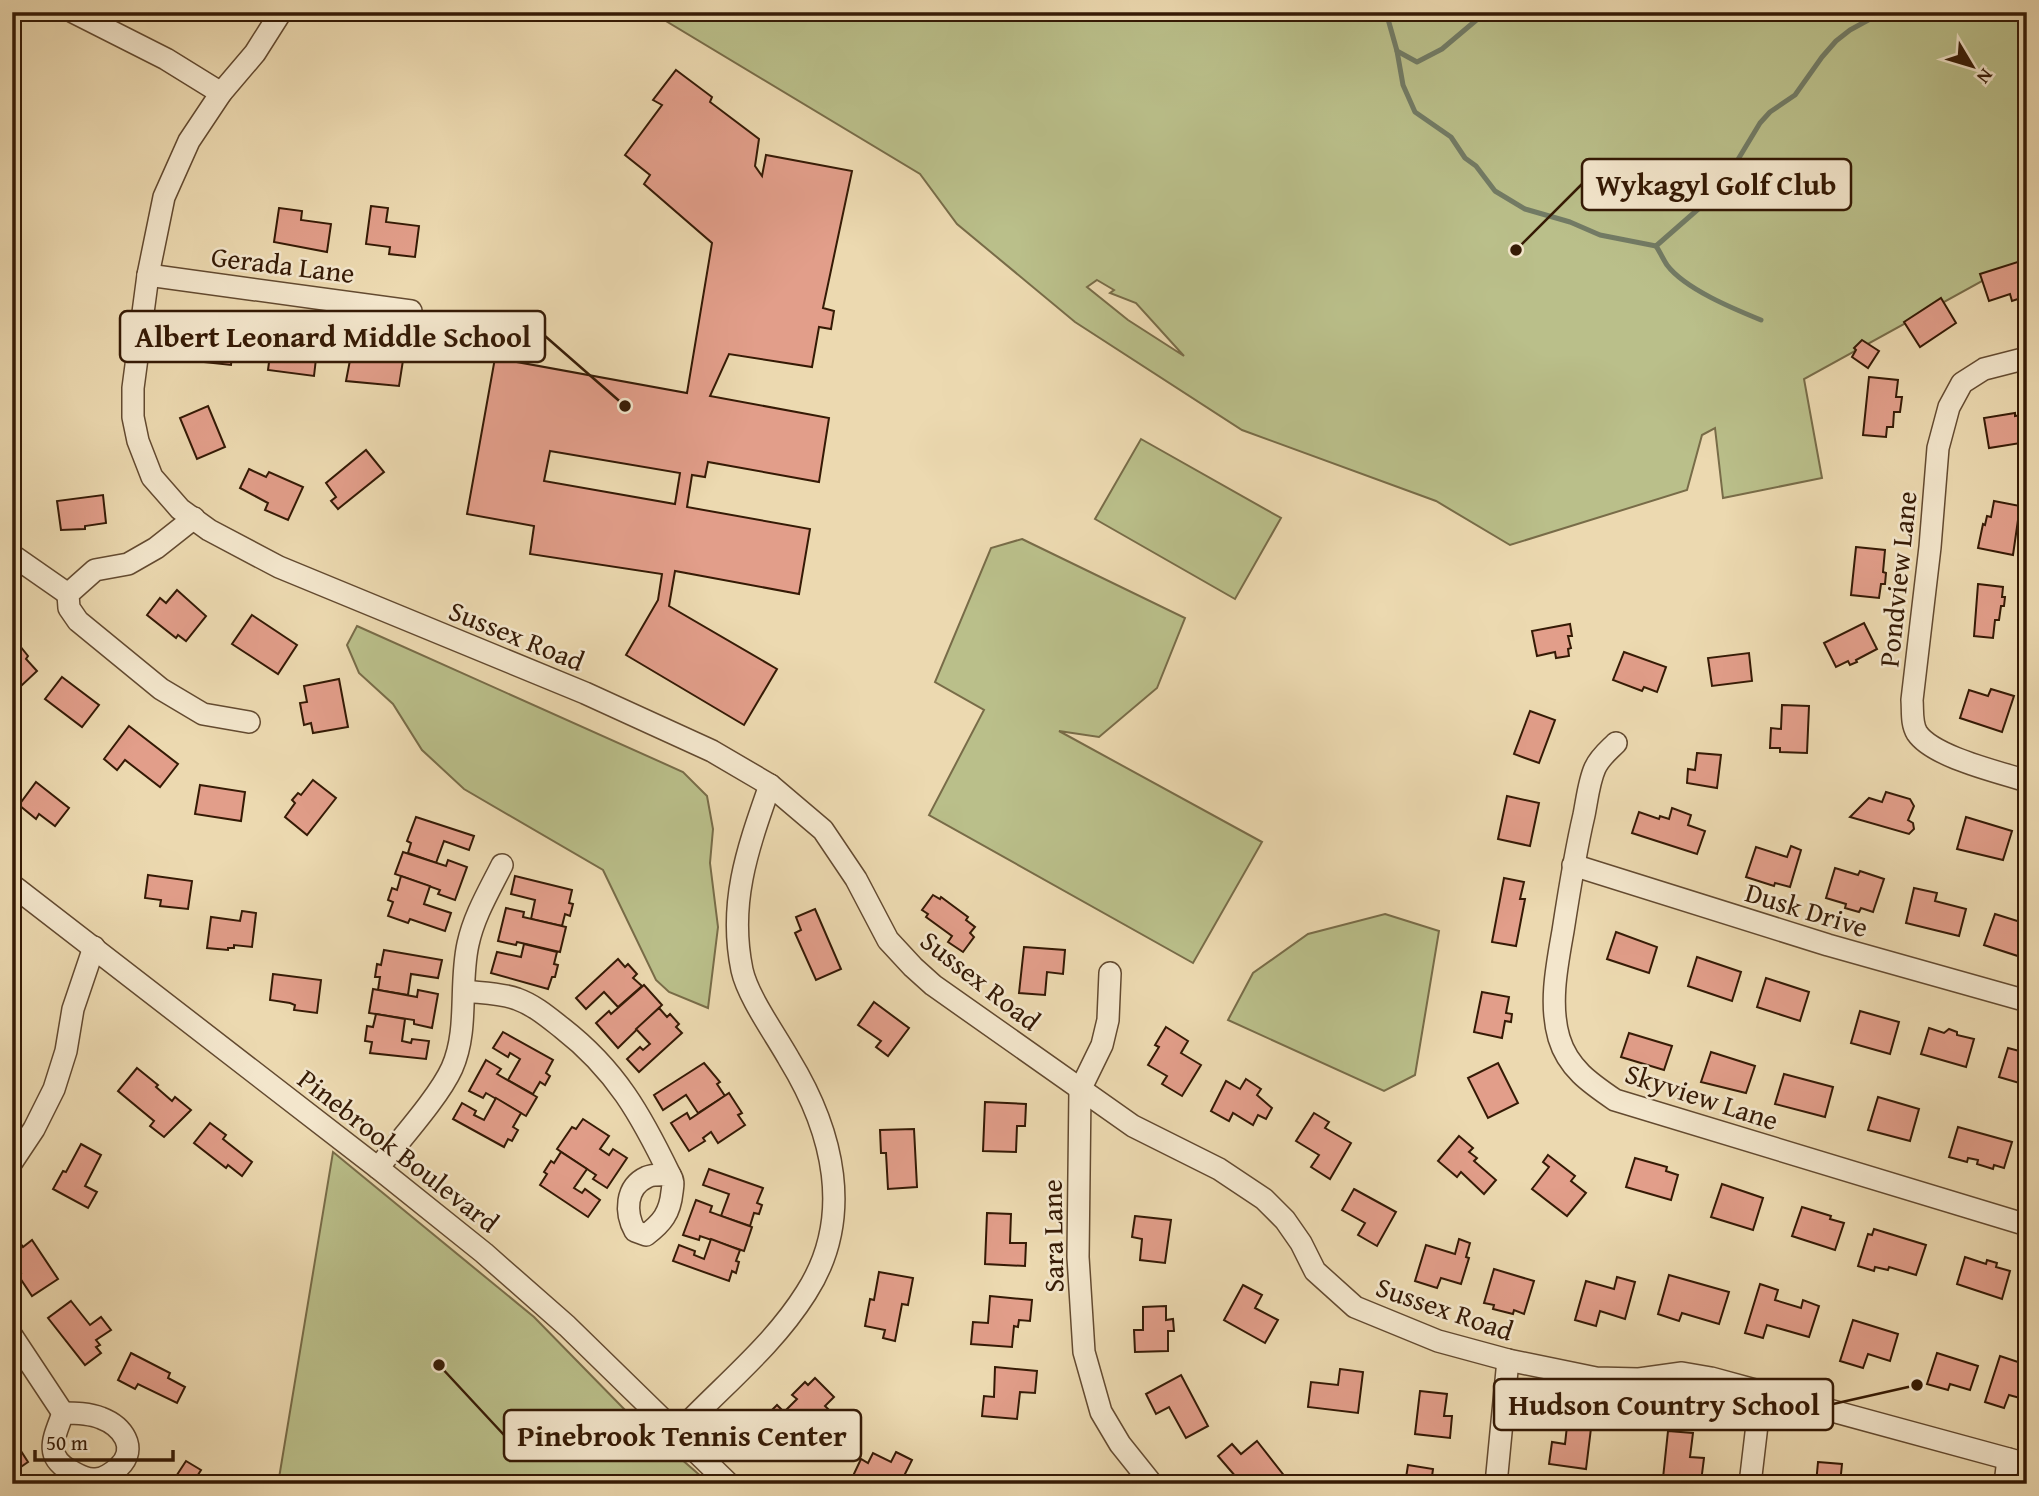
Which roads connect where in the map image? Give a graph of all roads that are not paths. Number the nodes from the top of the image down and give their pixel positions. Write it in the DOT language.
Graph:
graph roads {
  1 [pos="73,12"];
  2 [pos="281,12"];
  3 [pos="221,93"];
  4 [pos="148,275"];
  5 [pos="411,310"];
  6 [pos="2027,358"];
  7 [pos="194,518"];
  8 [pos="12,555"];
  9 [pos="68,594"];
  10 [pos="249,722"];
  11 [pos="1616,743"];
  12 [pos="2027,781"];
  13 [pos="770,785"];
  14 [pos="502,865"];
  15 [pos="1573,865"];
  16 [pos="12,885"];
  17 [pos="94,947"];
  18 [pos="1110,974"];
  19 [pos="464,992"];
  20 [pos="2027,1001"];
  21 [pos="1080,1090"];
  22 [pos="12,1162"];
  23 [pos="378,1168"];
  24 [pos="670,1175"];
  25 [pos="2027,1225"];
  26 [pos="12,1336"];
  27 [pos="1508,1360"];
  28 [pos="1761,1391"];
  29 [pos="63,1413"];
  30 [pos="677,1433"];
  31 [pos="2017,1462"];
  32 [pos="729,1484"];
  33 [pos="1152,1484"];
  34 [pos="1496,1484"];
  35 [pos="1750,1484"];
  36 [pos="2005,1484"];
  1 -- 3 [label="street"];
  2 -- 3 [label="street, Sussex Road"];
  3 -- 4 [label="street, Sussex Road"];
  4 -- 5 [label="street, Gerada Lane"];
  4 -- 7 [label="street, Sussex Road"];
  6 -- 12 [label="street, Pondview Lane"];
  7 -- 9 [label="street"];
  7 -- 13 [label="street, Sussex Road"];
  8 -- 9 [label="street"];
  9 -- 10 [label="street"];
  11 -- 15 [label="street, Skyview Lane"];
  13 -- 21 [label="street, Sussex Road"];
  13 -- 30 [label="street"];
  14 -- 19 [label="street"];
  15 -- 20 [label="street, Dusk Drive"];
  15 -- 25 [label="street, Skyview Lane"];
  16 -- 17 [label="street, Pinebrook Boulevard"];
  17 -- 22 [label="street"];
  17 -- 23 [label="street, Pinebrook Boulevard"];
  18 -- 21 [label="street, Sara Lane"];
  19 -- 23 [label="street"];
  19 -- 24 [label="street"];
  21 -- 27 [label="street, Sussex Road"];
  21 -- 33 [label="street, Sara Lane"];
  23 -- 30 [label="street, Pinebrook Boulevard"];
  26 -- 29 [label="street"];
  27 -- 28 [label="street, Sussex Road"];
  27 -- 34 [label="street"];
  28 -- 31 [label="street, Sussex Road"];
  28 -- 35 [label="street"];
  30 -- 32 [label="street, Pinebrook Boulevard"];
  31 -- 36 [label="street"];
}
